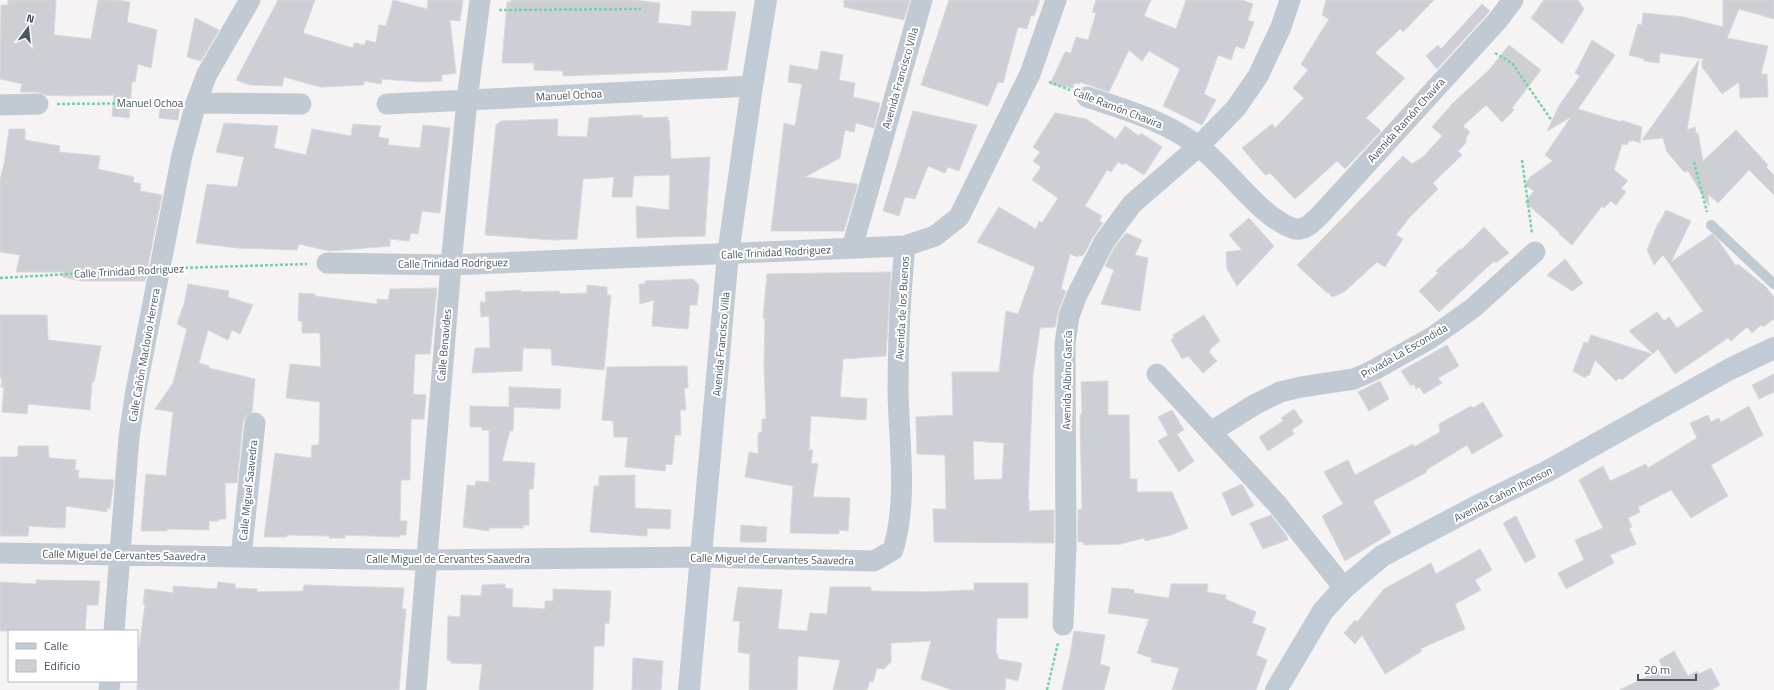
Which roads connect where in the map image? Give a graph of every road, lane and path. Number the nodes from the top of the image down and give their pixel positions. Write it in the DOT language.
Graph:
graph roads {
  1 [pos="250,0"];
  2 [pos="766,0"];
  3 [pos="922,0"];
  4 [pos="1056,0"];
  5 [pos="1290,0"];
  6 [pos="1513,0"];
  7 [pos="479,5"];
  8 [pos="641,9"];
  9 [pos="1477,42"];
  10 [pos="1030,74"];
  11 [pos="752,86"];
  12 [pos="1087,97"];
  13 [pos="466,100"];
  14 [pos="196,103"];
  15 [pos="38,104"];
  16 [pos="301,104"];
  17 [pos="387,104"];
  18 [pos="0,105"];
  19 [pos="1552,121"];
  20 [pos="1199,146"];
  21 [pos="1522,160"];
  22 [pos="1694,162"];
  23 [pos="1711,224"];
  24 [pos="1292,229"];
  25 [pos="905,246"];
  26 [pos="852,248"];
  27 [pos="1535,252"];
  28 [pos="728,254"];
  29 [pos="327,264"];
  30 [pos="451,265"];
  31 [pos="160,269"];
  32 [pos="0,278"];
  33 [pos="1774,284"];
  34 [pos="1774,348"];
  35 [pos="1157,374"];
  36 [pos="255,423"];
  37 [pos="1211,432"];
  38 [pos="893,550"];
  39 [pos="0,553"];
  40 [pos="119,554"];
  41 [pos="241,557"];
  42 [pos="702,557"];
  43 [pos="427,560"];
  44 [pos="1344,588"];
  45 [pos="1063,625"];
  46 [pos="114,630"];
  47 [pos="416,690"];
  48 [pos="690,690"];
  49 [pos="1047,690"];
  50 [pos="1276,690"];
  1 -- 14 [label="street, Calle Cañón Maclovio Herrera"];
  2 -- 11 [label="main road, Avenida Francisco Villa"];
  3 -- 26 [label="street, Avenida Francisco Villa"];
  4 -- 10 [label="street, Avenida de los Buenos"];
  5 -- 20 [label="street, Avenida Albino García"];
  6 -- 9 [label="street, Avenida Ramón Chavira"];
  7 -- 8 [label="path"];
  7 -- 13 [label="street, Calle Benavides"];
  9 -- 19 [label="path"];
  9 -- 24 [label="street, Avenida Ramón Chavira"];
  10 -- 12 [label="path, Calle Ramón Chavira"];
  10 -- 25 [label="street, Avenida de los Buenos"];
  11 -- 13 [label="street, Manuel Ochoa"];
  11 -- 28 [label="main road, Avenida Francisco Villa"];
  12 -- 20 [label="street, Calle Ramón Chavira"];
  13 -- 17 [label="street, Manuel Ochoa"];
  13 -- 30 [label="street, Calle Benavides"];
  14 -- 15 [label="path, Manuel Ochoa"];
  14 -- 16 [label="street, Manuel Ochoa"];
  14 -- 31 [label="street, Calle Cañón Maclovio Herrera"];
  15 -- 18 [label="street"];
  20 -- 24 [label="street, Calle Ramón Chavira"];
  20 -- 45 [label="street, Avenida Albino García"];
  21 -- 27 [label="path"];
  22 -- 23 [label="path"];
  23 -- 33 [label="lane"];
  25 -- 26 [label="street, Calle Trinidad Rodriguez"];
  25 -- 38 [label="street, Avenida de los Buenos"];
  26 -- 28 [label="street, Calle Trinidad Rodriguez"];
  27 -- 37 [label="street, Privada La Escondida"];
  28 -- 30 [label="street, Calle Trinidad Rodriguez"];
  28 -- 42 [label="main road, Avenida Francisco Villa"];
  29 -- 30 [label="street, Calle Trinidad Rodriguez"];
  29 -- 31 [label="path, Calle Trinidad Rodriguez"];
  30 -- 43 [label="street, Calle Benavides"];
  31 -- 32 [label="path, Calle Trinidad Rodriguez"];
  31 -- 40 [label="street, Calle Cañón Maclovio Herrera"];
  34 -- 44 [label="main road, Avenida Cañon Jhonson"];
  35 -- 37 [label="street"];
  36 -- 41 [label="street, Calle Miguel Saavedra"];
  37 -- 44 [label="street"];
  38 -- 42 [label="street, Calle Miguel de Cervantes Saavedra"];
  39 -- 40 [label="street, Calle Miguel de Cervantes Saavedra"];
  40 -- 41 [label="street, Calle Miguel de Cervantes Saavedra"];
  40 -- 46 [label="street, Calle Cañón Maclovio Herrera"];
  41 -- 43 [label="street, Calle Miguel de Cervantes Saavedra"];
  42 -- 43 [label="street, Calle Miguel de Cervantes Saavedra"];
  42 -- 48 [label="main road, Avenida Francisco Villa"];
  43 -- 47 [label="street, Calle Benavides"];
  44 -- 50 [label="main road, Avenida Cañon Jhonson"];
  45 -- 49 [label="path"];
}
